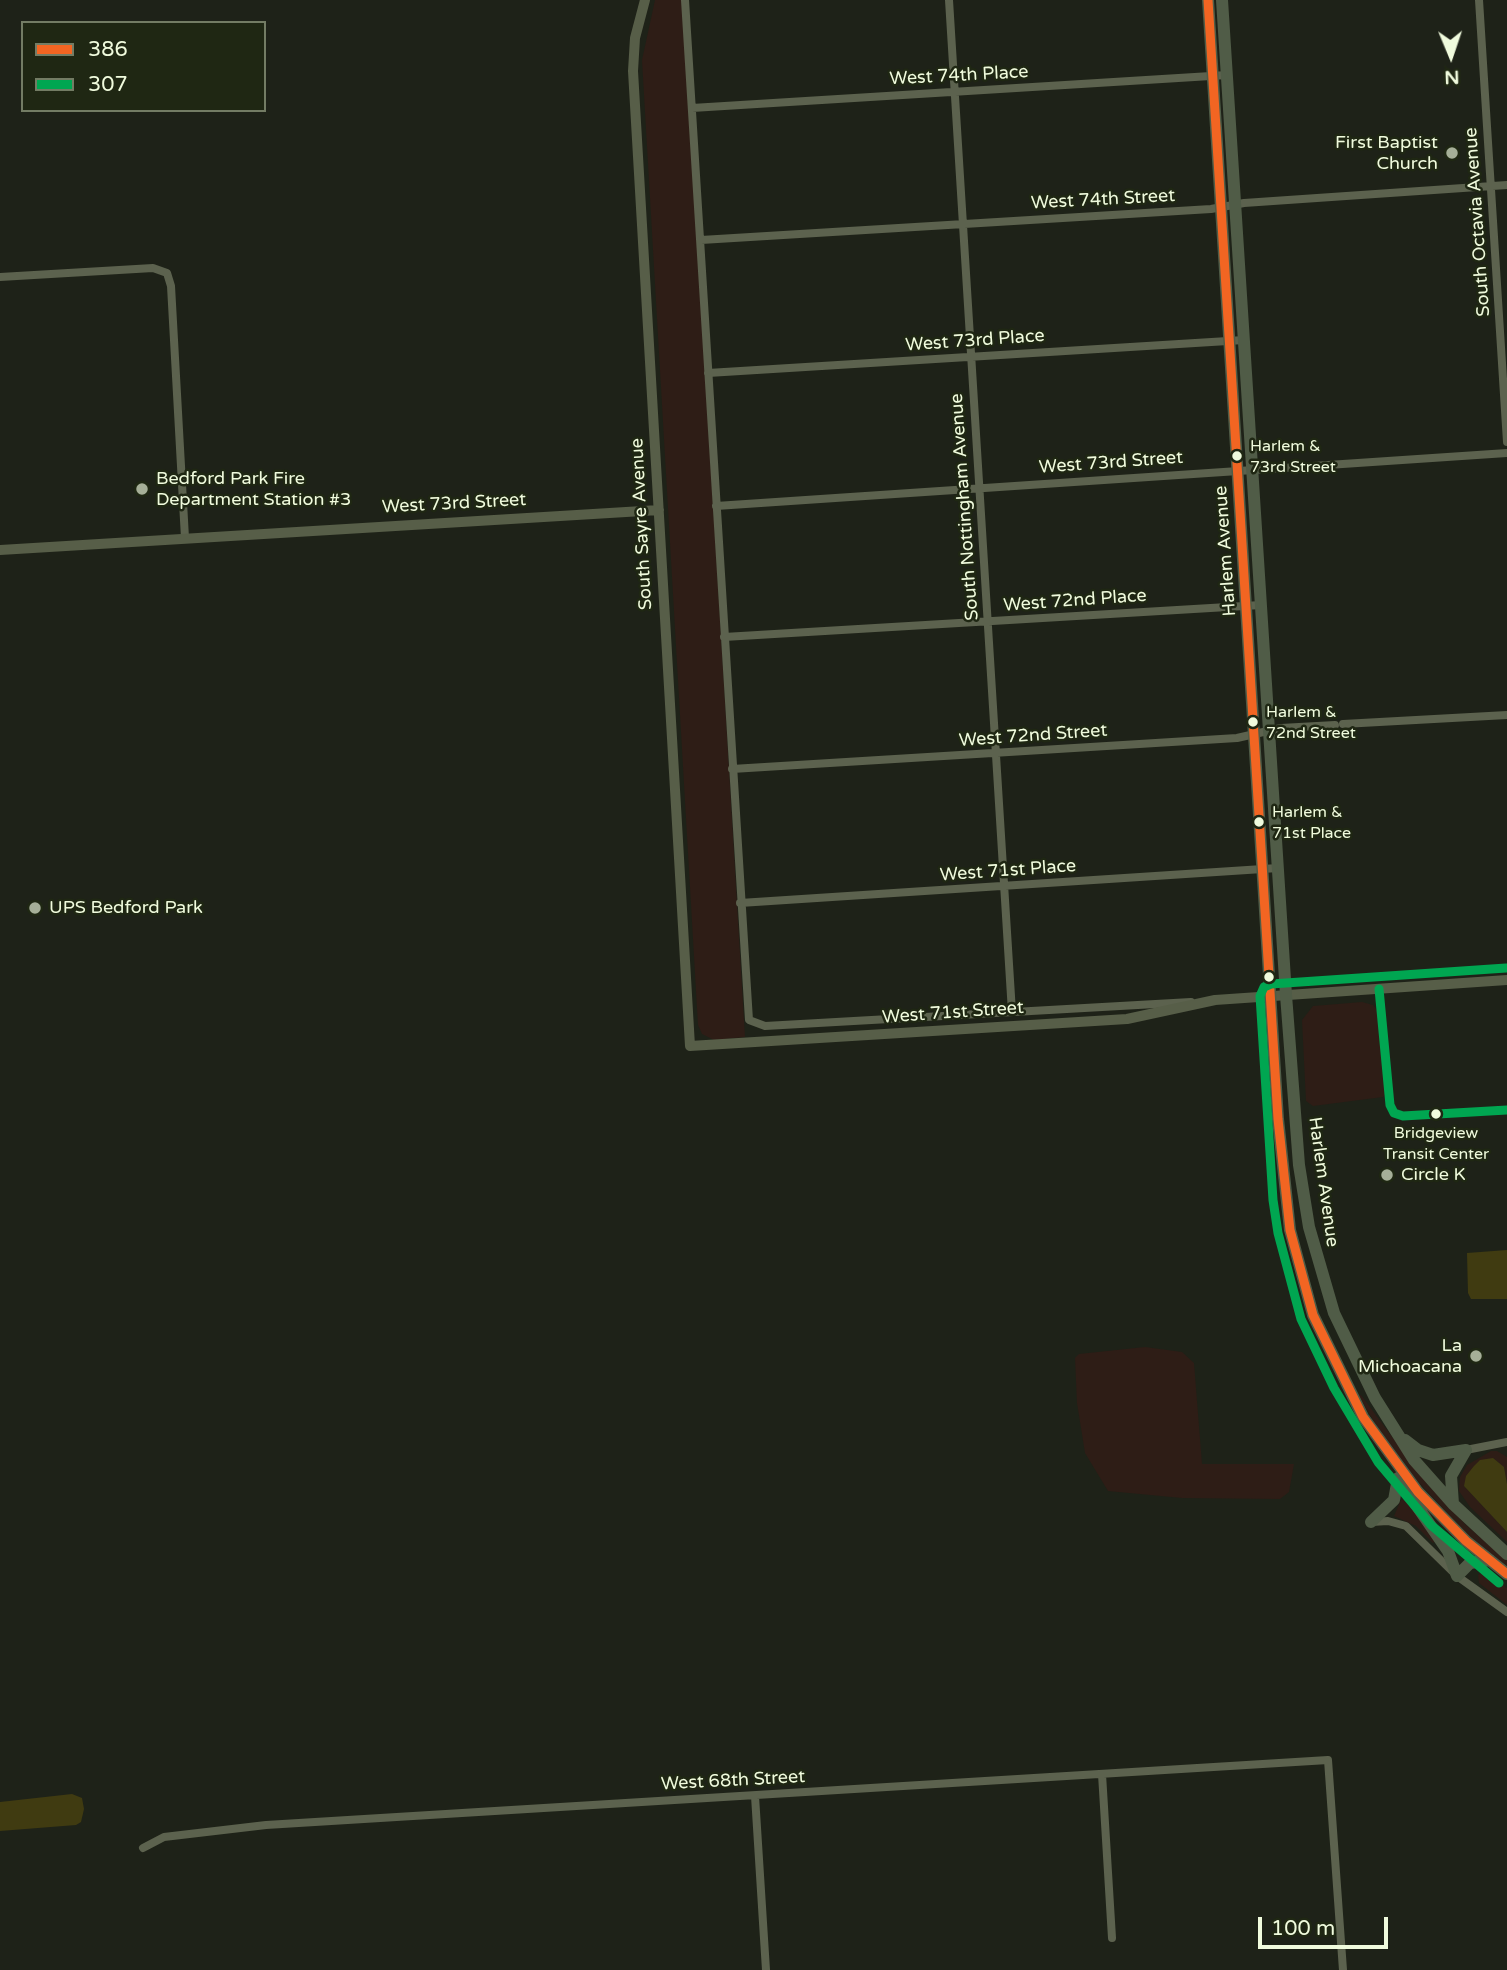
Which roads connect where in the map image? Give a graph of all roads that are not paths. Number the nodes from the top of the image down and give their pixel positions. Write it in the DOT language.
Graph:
graph roads {
  1 [pos="645,0"];
  2 [pos="685,0"];
  3 [pos="948,0"];
  4 [pos="1208,0"];
  5 [pos="1222,0"];
  6 [pos="1479,0"];
  7 [pos="1227,75"];
  8 [pos="1213,76"];
  9 [pos="954,92"];
  10 [pos="692,108"];
  11 [pos="1507,185"];
  12 [pos="1491,186"];
  13 [pos="1235,204"];
  14 [pos="1221,207"];
  15 [pos="962,225"];
  16 [pos="701,240"];
  17 [pos="0,277"];
  18 [pos="1244,340"];
  19 [pos="1230,341"];
  20 [pos="970,356"];
  21 [pos="708,373"];
  22 [pos="1507,442"];
  23 [pos="1507,453"];
  24 [pos="1252,471"];
  25 [pos="1238,472"];
  26 [pos="978,489"];
  27 [pos="716,506"];
  28 [pos="659,510"];
  29 [pos="185,538"];
  30 [pos="0,550"];
  31 [pos="1247,605"];
  32 [pos="1261,605"];
  33 [pos="988,622"];
  34 [pos="724,638"];
  35 [pos="1507,715"];
  36 [pos="1269,731"];
  37 [pos="1255,734"];
  38 [pos="996,755"];
  39 [pos="732,769"];
  40 [pos="1278,868"];
  41 [pos="1264,869"];
  42 [pos="1005,887"];
  43 [pos="740,903"];
  44 [pos="1507,980"];
  45 [pos="1286,995"];
  46 [pos="1272,996"];
  47 [pos="1215,1000"];
  48 [pos="1013,1012"];
  49 [pos="690,1046"];
  50 [pos="1395,1431"];
  51 [pos="1507,1442"];
  52 [pos="1466,1450"];
  53 [pos="1388,1455"];
  54 [pos="1398,1478"];
  55 [pos="1453,1504"];
  56 [pos="1371,1522"];
  57 [pos="1507,1554"];
  58 [pos="1490,1560"];
  59 [pos="1507,1574"];
  60 [pos="1457,1576"];
  61 [pos="1507,1612"];
  62 [pos="1102,1774"];
  63 [pos="755,1796"];
  64 [pos="143,1848"];
  65 [pos="1112,1938"];
  66 [pos="766,1970"];
  67 [pos="1343,1970"];
  1 -- 28 [label="street, South Sayre Avenue"];
  2 -- 10 [label="street"];
  3 -- 9 [label="street, South Nottingham Avenue"];
  4 -- 8 [label="main road, Harlem Avenue"];
  5 -- 7 [label="main road, Harlem Avenue"];
  6 -- 12 [label="street, South Octavia Avenue"];
  7 -- 8 [label="street, West 74th Place"];
  7 -- 13 [label="main road, Harlem Avenue"];
  8 -- 9 [label="street, West 74th Place"];
  8 -- 14 [label="main road, Harlem Avenue"];
  9 -- 10 [label="street, West 74th Place"];
  9 -- 15 [label="street, South Nottingham Avenue"];
  10 -- 16 [label="street"];
  11 -- 12 [label="street, West 74th Street"];
  12 -- 13 [label="street, West 74th Street"];
  12 -- 22 [label="street, South Octavia Avenue"];
  13 -- 14 [label="street, West 74th Street"];
  13 -- 18 [label="main road, Harlem Avenue"];
  14 -- 15 [label="street, West 74th Street"];
  14 -- 19 [label="main road, Harlem Avenue"];
  15 -- 16 [label="street, West 74th Street"];
  15 -- 20 [label="street, South Nottingham Avenue"];
  16 -- 21 [label="street"];
  17 -- 29 [label="street"];
  18 -- 19 [label="street, West 73rd Place"];
  18 -- 24 [label="main road, Harlem Avenue"];
  19 -- 20 [label="street, West 73rd Place"];
  19 -- 25 [label="main road, Harlem Avenue"];
  20 -- 21 [label="street, West 73rd Place"];
  20 -- 26 [label="street, South Nottingham Avenue"];
  21 -- 27 [label="street"];
  23 -- 24 [label="street, West 73rd Street"];
  24 -- 25 [label="street, West 73rd Street"];
  24 -- 32 [label="main road, Harlem Avenue"];
  25 -- 26 [label="street, West 73rd Street"];
  25 -- 31 [label="main road, Harlem Avenue"];
  26 -- 27 [label="street, West 73rd Street"];
  26 -- 33 [label="street, South Nottingham Avenue"];
  27 -- 34 [label="street"];
  28 -- 29 [label="street, West 73rd Street"];
  28 -- 49 [label="street, South Sayre Avenue"];
  29 -- 30 [label="street, West 73rd Street"];
  31 -- 32 [label="street, West 72nd Place"];
  31 -- 33 [label="street, West 72nd Place"];
  31 -- 37 [label="main road, Harlem Avenue"];
  32 -- 36 [label="main road, Harlem Avenue"];
  33 -- 34 [label="street, West 72nd Place"];
  33 -- 38 [label="street, South Nottingham Avenue"];
  34 -- 39 [label="street"];
  35 -- 36 [label="street, West 72nd Street"];
  36 -- 37 [label="street, West 72nd Street"];
  36 -- 40 [label="main road, Harlem Avenue"];
  37 -- 38 [label="street, West 72nd Street"];
  37 -- 41 [label="main road, Harlem Avenue"];
  38 -- 39 [label="street, West 72nd Street"];
  38 -- 42 [label="street, South Nottingham Avenue"];
  39 -- 43 [label="street"];
  40 -- 41 [label="street, West 71st Place"];
  40 -- 45 [label="main road, Harlem Avenue"];
  41 -- 42 [label="street, West 71st Place"];
  41 -- 46 [label="main road, Harlem Avenue"];
  42 -- 43 [label="street, West 71st Place"];
  42 -- 48 [label="street, South Nottingham Avenue"];
  43 -- 48 [label="street, West 71st Street"];
  44 -- 45 [label="street, West 71st Street"];
  45 -- 46 [label="street, West 71st Street"];
  45 -- 50 [label="main road, Harlem Avenue"];
  46 -- 47 [label="street, West 71st Street"];
  46 -- 53 [label="main road, Harlem Avenue"];
  47 -- 48 [label="street, West 71st Street"];
  47 -- 49 [label="street, West 71st Street"];
  50 -- 52 [label="main road"];
  50 -- 55 [label="main road, Harlem Avenue"];
  51 -- 52 [label="street"];
  52 -- 55 [label="main road"];
  53 -- 54 [label="main road"];
  53 -- 58 [label="main road, Harlem Avenue"];
  54 -- 56 [label="main road"];
  54 -- 60 [label="main road"];
  55 -- 57 [label="main road, Harlem Avenue"];
  56 -- 60 [label="street"];
  58 -- 59 [label="main road, Harlem Avenue"];
  58 -- 60 [label="main road"];
  60 -- 61 [label="street"];
  62 -- 63 [label="street, West 68th Street"];
  62 -- 65 [label="street"];
  62 -- 67 [label="street, West 68th Street"];
  63 -- 64 [label="street, West 68th Street"];
  63 -- 66 [label="street"];
}
